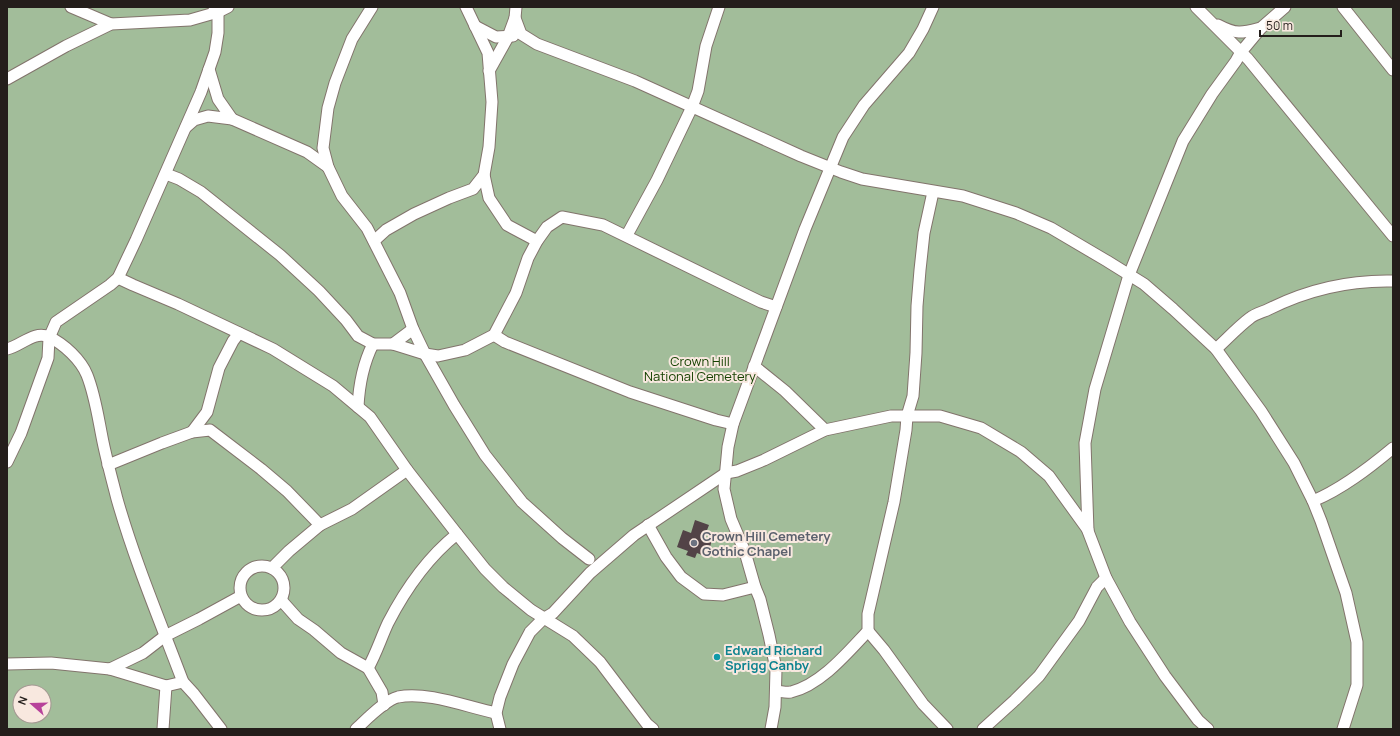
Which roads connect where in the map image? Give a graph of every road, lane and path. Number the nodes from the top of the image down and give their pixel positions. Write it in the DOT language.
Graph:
graph roads {
  1 [pos="71,7"];
  2 [pos="466,7"];
  3 [pos="719,7"];
  4 [pos="933,7"];
  5 [pos="1196,7"];
  6 [pos="1285,7"];
  7 [pos="1343,7"];
  8 [pos="220,9"];
  9 [pos="370,9"];
  10 [pos="516,13"];
  11 [pos="1208,19"];
  12 [pos="112,24"];
  13 [pos="474,26"];
  14 [pos="1262,28"];
  15 [pos="521,34"];
  16 [pos="508,37"];
  17 [pos="1241,52"];
  18 [pos="209,69"];
  19 [pos="1393,70"];
  20 [pos="489,72"];
  21 [pos="7,78"];
  22 [pos="692,107"];
  23 [pos="232,119"];
  24 [pos="186,127"];
  25 [pos="323,148"];
  26 [pos="307,152"];
  27 [pos="328,167"];
  28 [pos="830,168"];
  29 [pos="166,174"];
  30 [pos="484,175"];
  31 [pos="473,189"];
  32 [pos="933,192"];
  33 [pos="489,198"];
  34 [pos="627,235"];
  35 [pos="1393,236"];
  36 [pos="374,241"];
  37 [pos="537,241"];
  38 [pos="1129,275"];
  39 [pos="118,278"];
  40 [pos="1393,281"];
  41 [pos="776,307"];
  42 [pos="413,329"];
  43 [pos="239,333"];
  44 [pos="494,335"];
  45 [pos="50,338"];
  46 [pos="373,344"];
  47 [pos="393,344"];
  48 [pos="7,349"];
  49 [pos="1216,349"];
  50 [pos="425,354"];
  51 [pos="438,356"];
  52 [pos="754,366"];
  53 [pos="433,368"];
  54 [pos="359,387"];
  55 [pos="341,393"];
  56 [pos="358,407"];
  57 [pos="207,412"];
  58 [pos="907,416"];
  59 [pos="733,424"];
  60 [pos="210,430"];
  61 [pos="825,430"];
  62 [pos="192,432"];
  63 [pos="1393,448"];
  64 [pos="7,462"];
  65 [pos="108,465"];
  66 [pos="407,470"];
  67 [pos="726,473"];
  68 [pos="1313,501"];
  69 [pos="320,525"];
  70 [pos="648,525"];
  71 [pos="1088,531"];
  72 [pos="456,534"];
  73 [pos="605,558"];
  74 [pos="590,559"];
  75 [pos="272,568"];
  76 [pos="590,573"];
  77 [pos="1106,578"];
  78 [pos="755,587"];
  79 [pos="241,596"];
  80 [pos="281,600"];
  81 [pos="543,618"];
  82 [pos="868,631"];
  83 [pos="165,636"];
  84 [pos="7,664"];
  85 [pos="110,668"];
  86 [pos="368,668"];
  87 [pos="183,682"];
  88 [pos="166,686"];
  89 [pos="776,691"];
  90 [pos="382,692"];
  91 [pos="398,697"];
  92 [pos="384,705"];
  93 [pos="496,713"];
  94 [pos="163,729"];
  95 [pos="221,729"];
  96 [pos="356,729"];
  97 [pos="500,729"];
  98 [pos="653,729"];
  99 [pos="771,729"];
  100 [pos="947,729"];
  101 [pos="983,729"];
  102 [pos="1208,729"];
  103 [pos="1343,729"];
  1 -- 12 [label="lane"];
  2 -- 13 [label="lane"];
  3 -- 22 [label="lane"];
  4 -- 28 [label="lane"];
  5 -- 11 [label="lane"];
  6 -- 14 [label="lane"];
  7 -- 19 [label="lane"];
  8 -- 12 [label="lane"];
  8 -- 18 [label="lane"];
  9 -- 25 [label="lane"];
  10 -- 15 [label="lane"];
  10 -- 16 [label="lane"];
  11 -- 14 [label="lane"];
  11 -- 17 [label="lane"];
  12 -- 21 [label="lane"];
  13 -- 16 [label="lane"];
  13 -- 20 [label="lane"];
  14 -- 17 [label="lane"];
  15 -- 16 [label="lane"];
  15 -- 22 [label="lane"];
  16 -- 20 [label="lane"];
  17 -- 35 [label="lane"];
  17 -- 38 [label="lane"];
  18 -- 23 [label="lane"];
  18 -- 24 [label="lane"];
  20 -- 30 [label="lane"];
  22 -- 28 [label="lane"];
  22 -- 34 [label="lane"];
  23 -- 24 [label="lane"];
  23 -- 26 [label="lane"];
  24 -- 29 [label="lane"];
  25 -- 26 [label="lane"];
  25 -- 27 [label="lane"];
  26 -- 27 [label="lane"];
  27 -- 36 [label="lane"];
  28 -- 32 [label="lane"];
  28 -- 41 [label="lane"];
  29 -- 39 [label="lane"];
  29 -- 46 [label="lane"];
  30 -- 31 [label="lane"];
  30 -- 33 [label="lane"];
  31 -- 33 [label="lane"];
  31 -- 36 [label="lane"];
  32 -- 38 [label="lane"];
  32 -- 58 [label="lane"];
  33 -- 37 [label="lane"];
  34 -- 37 [label="lane"];
  34 -- 41 [label="lane"];
  36 -- 42 [label="lane"];
  37 -- 44 [label="lane"];
  38 -- 49 [label="lane"];
  38 -- 71 [label="lane"];
  39 -- 43 [label="lane"];
  39 -- 45 [label="lane"];
  40 -- 49 [label="lane"];
  41 -- 52 [label="lane"];
  42 -- 47 [label="lane"];
  42 -- 50 [label="lane"];
  43 -- 55 [label="lane"];
  43 -- 57 [label="lane"];
  44 -- 51 [label="lane"];
  44 -- 59 [label="lane"];
  45 -- 48 [label="lane"];
  45 -- 64 [label="lane"];
  45 -- 65 [label="lane"];
  46 -- 47 [label="lane"];
  46 -- 54 [label="lane"];
  47 -- 50 [label="lane"];
  49 -- 68 [label="lane"];
  50 -- 51 [label="lane"];
  50 -- 53 [label="lane"];
  51 -- 53 [label="lane"];
  52 -- 59 [label="lane"];
  52 -- 61 [label="lane"];
  53 -- 74 [label="lane"];
  54 -- 55 [label="lane"];
  54 -- 56 [label="lane"];
  55 -- 56 [label="lane"];
  56 -- 66 [label="lane"];
  57 -- 60 [label="lane"];
  57 -- 62 [label="lane"];
  58 -- 61 [label="lane"];
  58 -- 71 [label="lane"];
  58 -- 82 [label="lane"];
  59 -- 67 [label="lane"];
  60 -- 62 [label="lane"];
  60 -- 69 [label="lane"];
  61 -- 67 [label="lane"];
  62 -- 65 [label="lane"];
  63 -- 68 [label="lane"];
  65 -- 83 [label="lane"];
  66 -- 69 [label="lane"];
  66 -- 72 [label="lane"];
  67 -- 70 [label="lane"];
  67 -- 78 [label="lane"];
  68 -- 103 [label="lane"];
  69 -- 75 [label="lane"];
  70 -- 73 [label="lane"];
  70 -- 78 [label="lane"];
  71 -- 77 [label="lane"];
  72 -- 81 [label="lane"];
  72 -- 86 [label="lane"];
  73 -- 74 [label="lane"];
  73 -- 76 [label="lane"];
  74 -- 76 [label="lane"];
  75 -- 79 [label="lane"];
  75 -- 80 [label="lane"];
  76 -- 81 [label="lane"];
  77 -- 101 [label="lane"];
  77 -- 102 [label="lane"];
  78 -- 89 [label="lane"];
  79 -- 80 [label="lane"];
  79 -- 83 [label="lane"];
  80 -- 86 [label="lane"];
  81 -- 93 [label="lane"];
  81 -- 98 [label="lane"];
  82 -- 89 [label="lane"];
  82 -- 100 [label="lane"];
  83 -- 85 [label="lane"];
  83 -- 87 [label="lane"];
  84 -- 85 [label="lane"];
  85 -- 88 [label="lane"];
  86 -- 90 [label="lane"];
  87 -- 88 [label="lane"];
  87 -- 95 [label="lane"];
  88 -- 94 [label="lane"];
  89 -- 99 [label="lane"];
  90 -- 91 [label="lane"];
  90 -- 92 [label="lane"];
  91 -- 92 [label="lane"];
  91 -- 93 [label="lane"];
  92 -- 96 [label="lane"];
  93 -- 97 [label="lane"];
}
